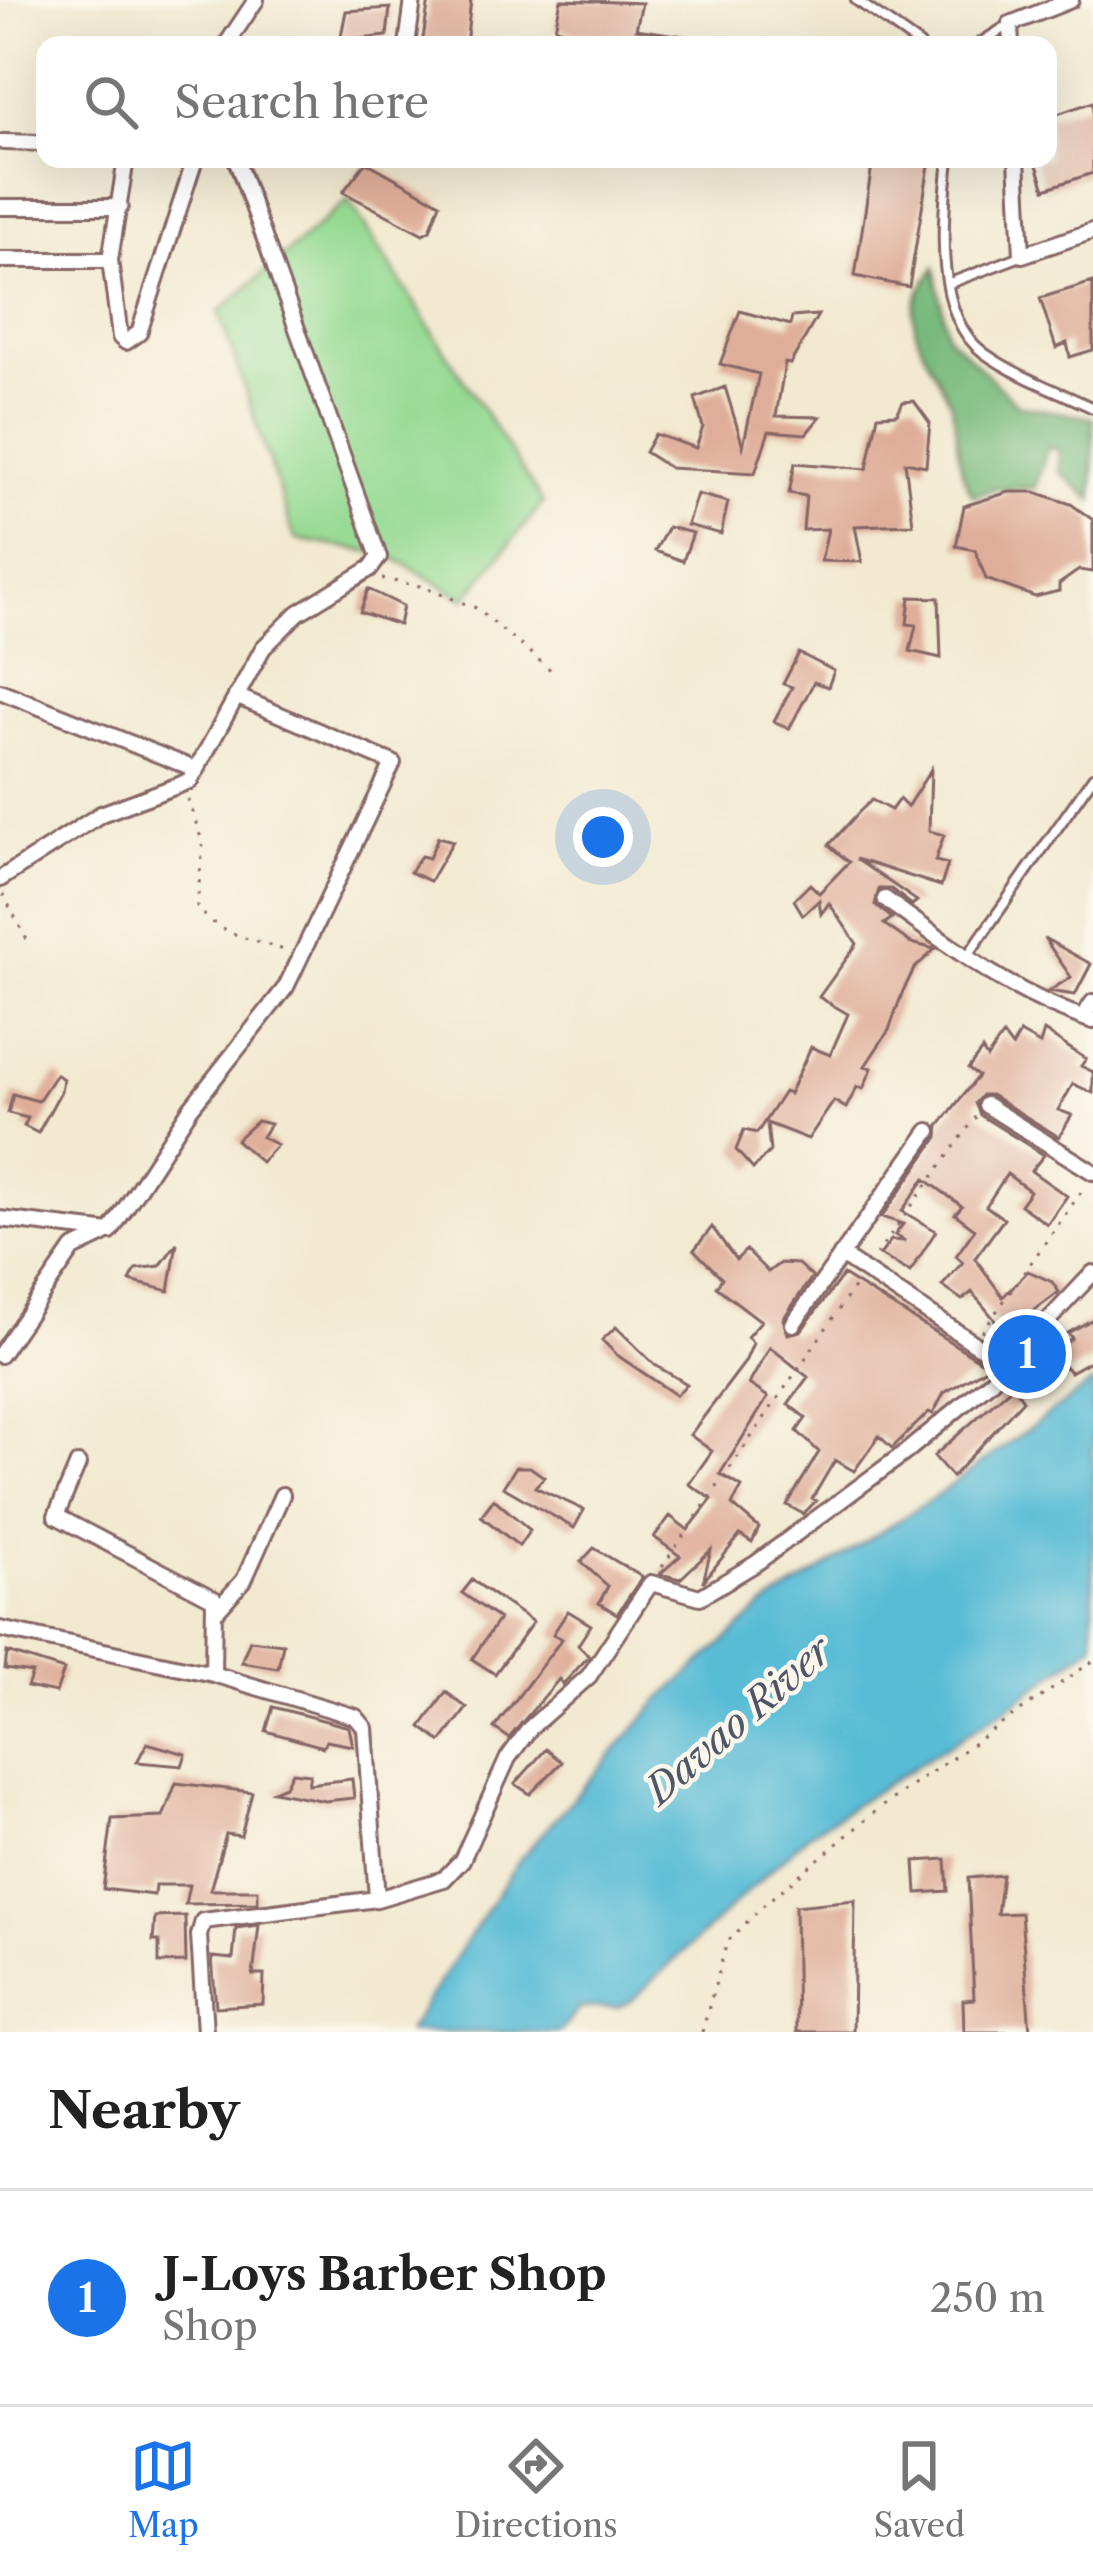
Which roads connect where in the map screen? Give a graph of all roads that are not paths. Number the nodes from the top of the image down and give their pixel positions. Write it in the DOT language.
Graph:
graph roads {
  1 [pos="256,0"];
  2 [pos="413,0"];
  3 [pos="856,0"];
  4 [pos="1071,0"];
  5 [pos="1010,24"];
  6 [pos="232,36"];
  7 [pos="408,36"];
  8 [pos="907,36"];
  9 [pos="991,36"];
  10 [pos="1011,36"];
  11 [pos="3,142"];
  12 [pos="36,143"];
  13 [pos="125,168"];
  14 [pos="192,168"];
  15 [pos="239,168"];
  16 [pos="949,168"];
  17 [pos="1017,168"];
  18 [pos="0,207"];
  19 [pos="120,207"];
  20 [pos="1093,231"];
  21 [pos="1022,255"];
  22 [pos="0,260"];
  23 [pos="110,260"];
  24 [pos="950,283"];
  25 [pos="1093,408"];
  26 [pos="0,691"];
  27 [pos="236,696"];
  28 [pos="194,776"];
  29 [pos="1093,778"];
  30 [pos="0,879"];
  31 [pos="885,899"];
  32 [pos="966,958"];
  33 [pos="1093,1002"];
  34 [pos="1088,1019"];
  35 [pos="986,1105"];
  36 [pos="929,1131"];
  37 [pos="1093,1174"];
  38 [pos="0,1220"];
  39 [pos="104,1234"];
  40 [pos="841,1255"];
  41 [pos="1093,1273"];
  42 [pos="793,1324"];
  43 [pos="0,1355"];
  44 [pos="1007,1365"];
  45 [pos="78,1464"];
  46 [pos="281,1495"];
  47 [pos="218,1609"];
  48 [pos="0,1629"];
  49 [pos="213,1674"];
  50 [pos="377,1898"];
  51 [pos="205,2032"];
  1 -- 6 [label="street"];
  2 -- 7 [label="street"];
  3 -- 8 [label="lane"];
  4 -- 5 [label="street"];
  5 -- 9 [label="lane"];
  5 -- 10 [label="street"];
  11 -- 12 [label="street"];
  13 -- 19 [label="street"];
  14 -- 23 [label="street"];
  15 -- 27 [label="street"];
  16 -- 24 [label="lane"];
  17 -- 21 [label="street"];
  18 -- 19 [label="street"];
  19 -- 23 [label="street"];
  20 -- 21 [label="street"];
  21 -- 24 [label="lane"];
  22 -- 23 [label="street"];
  24 -- 25 [label="lane"];
  26 -- 28 [label="street"];
  27 -- 28 [label="street"];
  27 -- 39 [label="street"];
  28 -- 30 [label="street"];
  29 -- 32 [label="lane"];
  31 -- 32 [label="street"];
  32 -- 34 [label="street"];
  33 -- 34 [label="street"];
  35 -- 37 [label="street"];
  36 -- 40 [label="street"];
  38 -- 39 [label="street"];
  39 -- 43 [label="street"];
  40 -- 42 [label="street"];
  40 -- 44 [label="street"];
  41 -- 44 [label="street"];
  44 -- 50 [label="street"];
  45 -- 47 [label="street"];
  46 -- 47 [label="street"];
  47 -- 49 [label="street"];
  48 -- 49 [label="street"];
  49 -- 50 [label="street"];
  50 -- 51 [label="street"];
}
